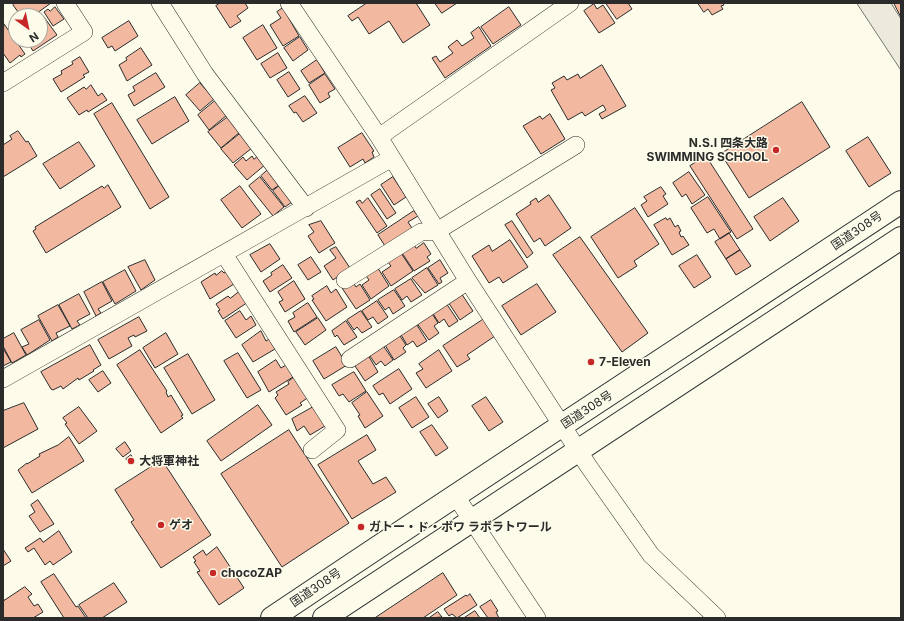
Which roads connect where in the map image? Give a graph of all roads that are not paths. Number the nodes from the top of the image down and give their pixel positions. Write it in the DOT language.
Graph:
graph roads {
  1 [pos="65,3"];
  2 [pos="160,3"];
  3 [pos="289,3"];
  4 [pos="570,3"];
  5 [pos="3,83"];
  6 [pos="379,137"];
  7 [pos="576,145"];
  8 [pos="392,158"];
  9 [pos="901,202"];
  10 [pos="306,208"];
  11 [pos="437,231"];
  12 [pos="901,238"];
  13 [pos="224,254"];
  14 [pos="345,280"];
  15 [pos="468,281"];
  16 [pos="350,359"];
  17 [pos="3,379"];
  18 [pos="563,426"];
  19 [pos="312,450"];
  20 [pos="579,451"];
  21 [pos="455,495"];
  22 [pos="472,520"];
  23 [pos="272,618"];
  24 [pos="324,618"];
  25 [pos="537,618"];
  26 [pos="717,618"];
  1 -- 5 [label="street"];
  2 -- 10 [label="street"];
  3 -- 6 [label="street"];
  4 -- 6 [label="street"];
  6 -- 8 [label="street"];
  7 -- 11 [label="street"];
  8 -- 10 [label="street"];
  8 -- 11 [label="street"];
  9 -- 18 [label="highway, 国道308号"];
  10 -- 13 [label="street"];
  11 -- 14 [label="street"];
  11 -- 15 [label="street"];
  12 -- 20 [label="highway"];
  13 -- 17 [label="street"];
  13 -- 19 [label="street"];
  15 -- 16 [label="street"];
  15 -- 18 [label="street"];
  18 -- 20 [label="street"];
  18 -- 21 [label="highway, 国道308号"];
  20 -- 22 [label="highway"];
  20 -- 26 [label="street"];
  21 -- 22 [label="street"];
  21 -- 23 [label="highway, 国道308号"];
  22 -- 24 [label="highway"];
  22 -- 25 [label="street"];
}
